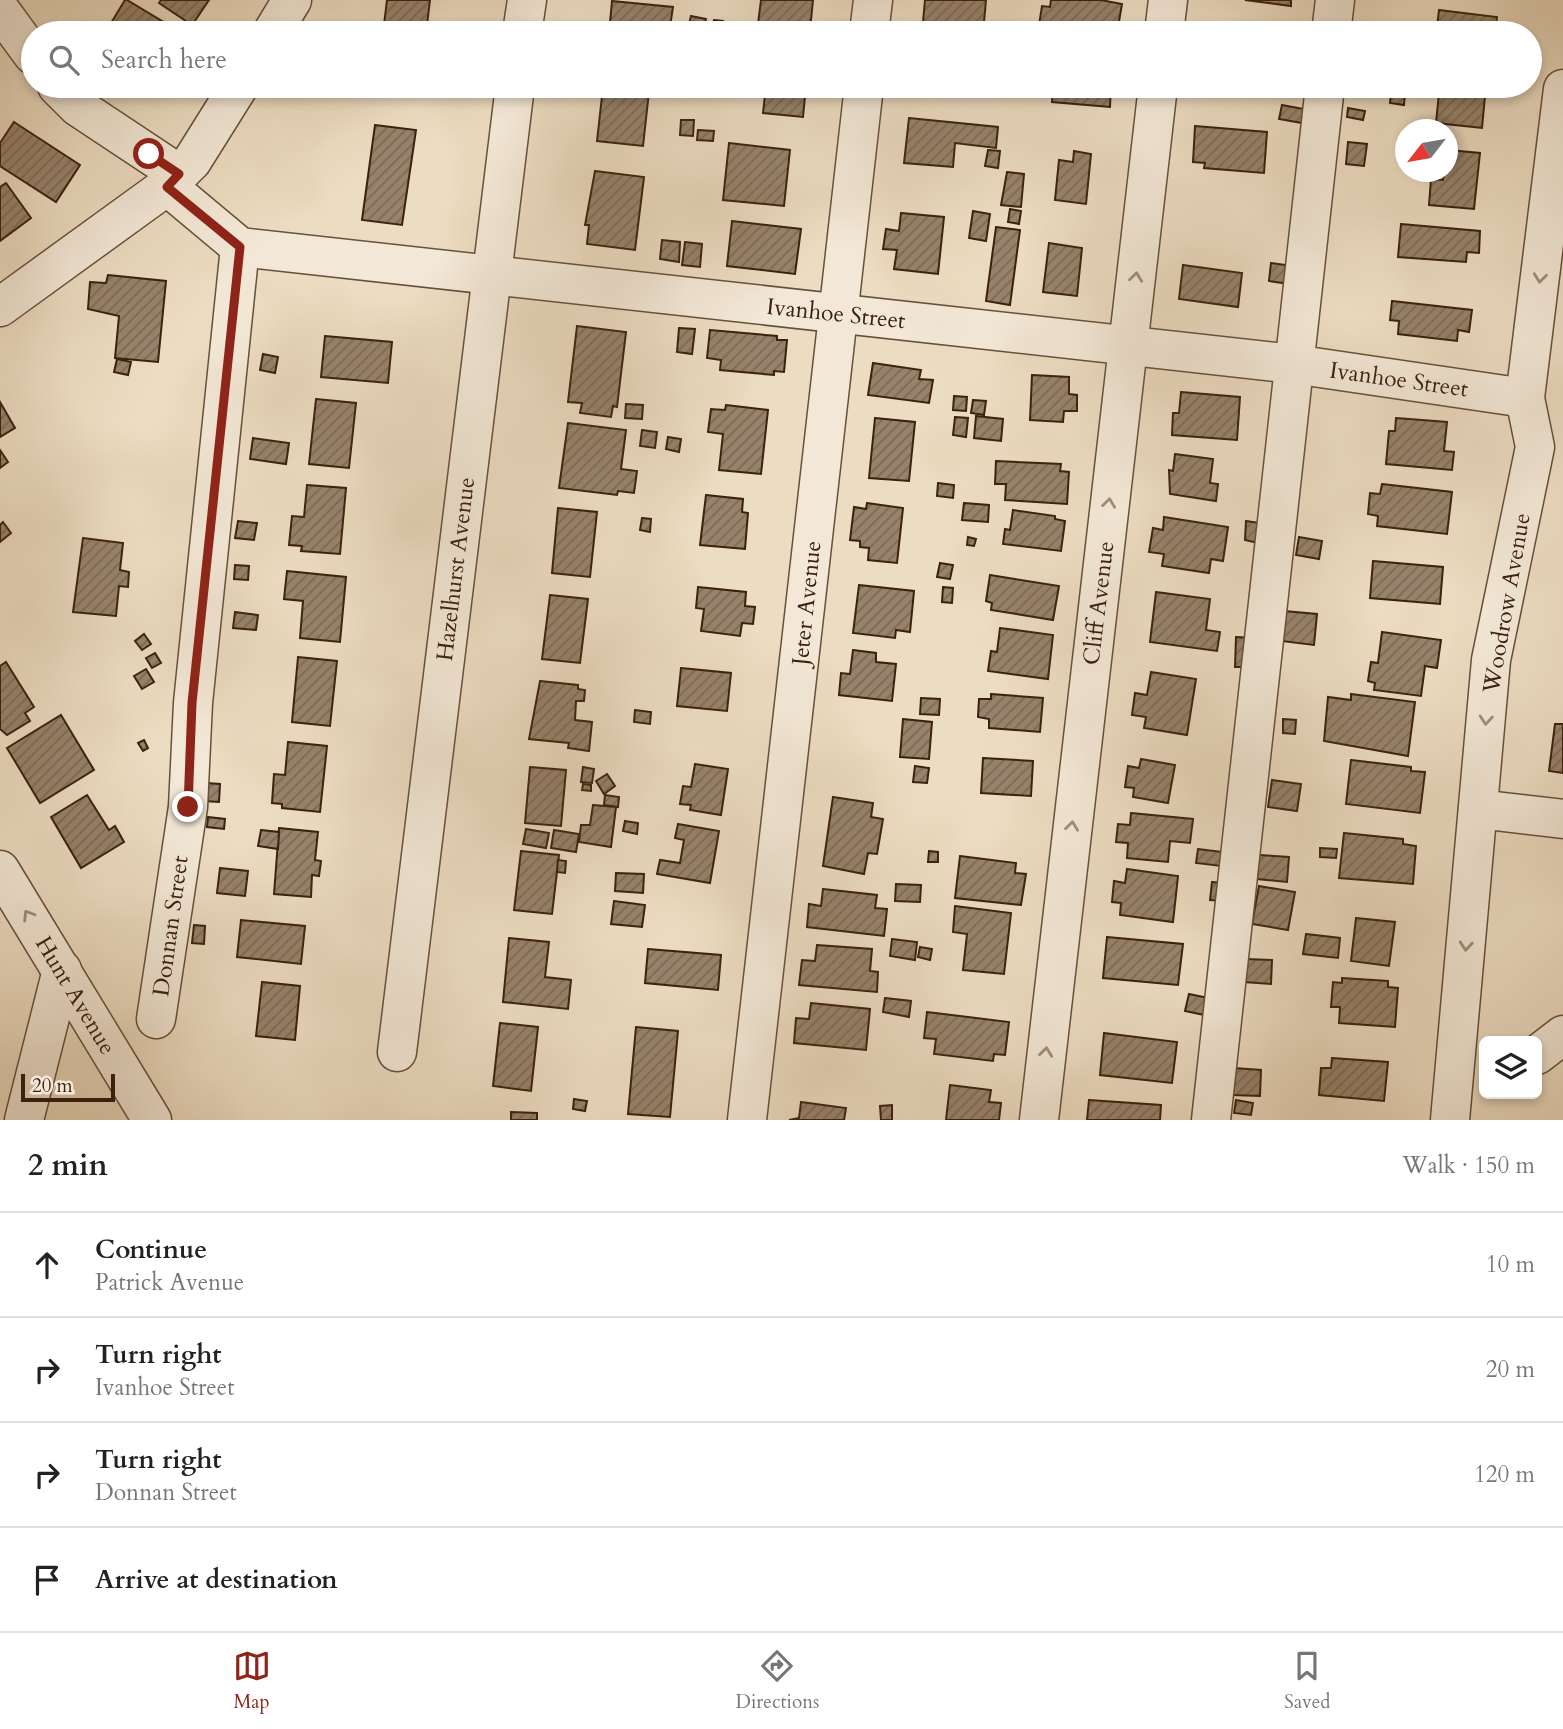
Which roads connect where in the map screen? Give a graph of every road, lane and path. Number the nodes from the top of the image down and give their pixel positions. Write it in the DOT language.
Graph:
graph roads {
  1 [pos="292,0"];
  2 [pos="527,0"];
  3 [pos="873,0"];
  4 [pos="1168,0"];
  5 [pos="1335,0"];
  6 [pos="0,9"];
  7 [pos="279,21"];
  8 [pos="524,21"];
  9 [pos="870,21"];
  10 [pos="1165,21"];
  11 [pos="1332,21"];
  12 [pos="21,38"];
  13 [pos="69,98"];
  14 [pos="231,98"];
  15 [pos="513,98"];
  16 [pos="863,98"];
  17 [pos="1157,98"];
  18 [pos="1324,98"];
  19 [pos="1562,114"];
  20 [pos="173,180"];
  21 [pos="240,247"];
  22 [pos="490,275"];
  23 [pos="0,307"];
  24 [pos="839,314"];
  25 [pos="1128,345"];
  26 [pos="1293,364"];
  27 [pos="1525,398"];
  28 [pos="1549,437"];
  29 [pos="1478,809"];
  30 [pos="1563,819"];
  31 [pos="0,870"];
  32 [pos="62,970"];
  33 [pos="156,1019"];
  34 [pos="1563,1035"];
  35 [pos="1542,1051"];
  36 [pos="397,1052"];
  37 [pos="1479,1097"];
  38 [pos="145,1115"];
  39 [pos="1450,1119"];
  40 [pos="24,1120"];
  41 [pos="747,1120"];
  42 [pos="1039,1120"];
  43 [pos="1211,1120"];
  1 -- 7 [label="street"];
  2 -- 8 [label="street"];
  3 -- 9 [label="street"];
  4 -- 10 [label="street"];
  5 -- 11 [label="street"];
  6 -- 12 [label="street"];
  13 -- 20 [label="street"];
  14 -- 20 [label="street"];
  15 -- 22 [label="street, Hazelhurst Avenue"];
  16 -- 24 [label="street, Jeter Avenue"];
  25 -- 17 [label="street, Cliff Avenue, one-way"];
  18 -- 26 [label="street"];
  19 -- 27 [label="street, Woodrow Avenue, one-way"];
  20 -- 21 [label="street"];
  20 -- 23 [label="street"];
  21 -- 22 [label="street, Ivanhoe Street"];
  21 -- 33 [label="street, Donnan Street"];
  22 -- 24 [label="street, Ivanhoe Street"];
  22 -- 36 [label="street, Hazelhurst Avenue"];
  24 -- 25 [label="street, Ivanhoe Street"];
  24 -- 41 [label="street, Jeter Avenue"];
  25 -- 26 [label="street, Ivanhoe Street"];
  42 -- 25 [label="street, Cliff Avenue, one-way"];
  26 -- 27 [label="street, Ivanhoe Street"];
  26 -- 43 [label="street"];
  27 -- 28 [label="street, Woodrow Avenue"];
  28 -- 29 [label="street, Woodrow Avenue, one-way"];
  29 -- 30 [label="street"];
  29 -- 39 [label="street, Woodrow Avenue, one-way"];
  32 -- 31 [label="street, Hunt Avenue, one-way"];
  32 -- 38 [label="street, Hunt Avenue"];
  32 -- 40 [label="street"];
  34 -- 35 [label="street"];
  37 -- 39 [label="street"];
}
